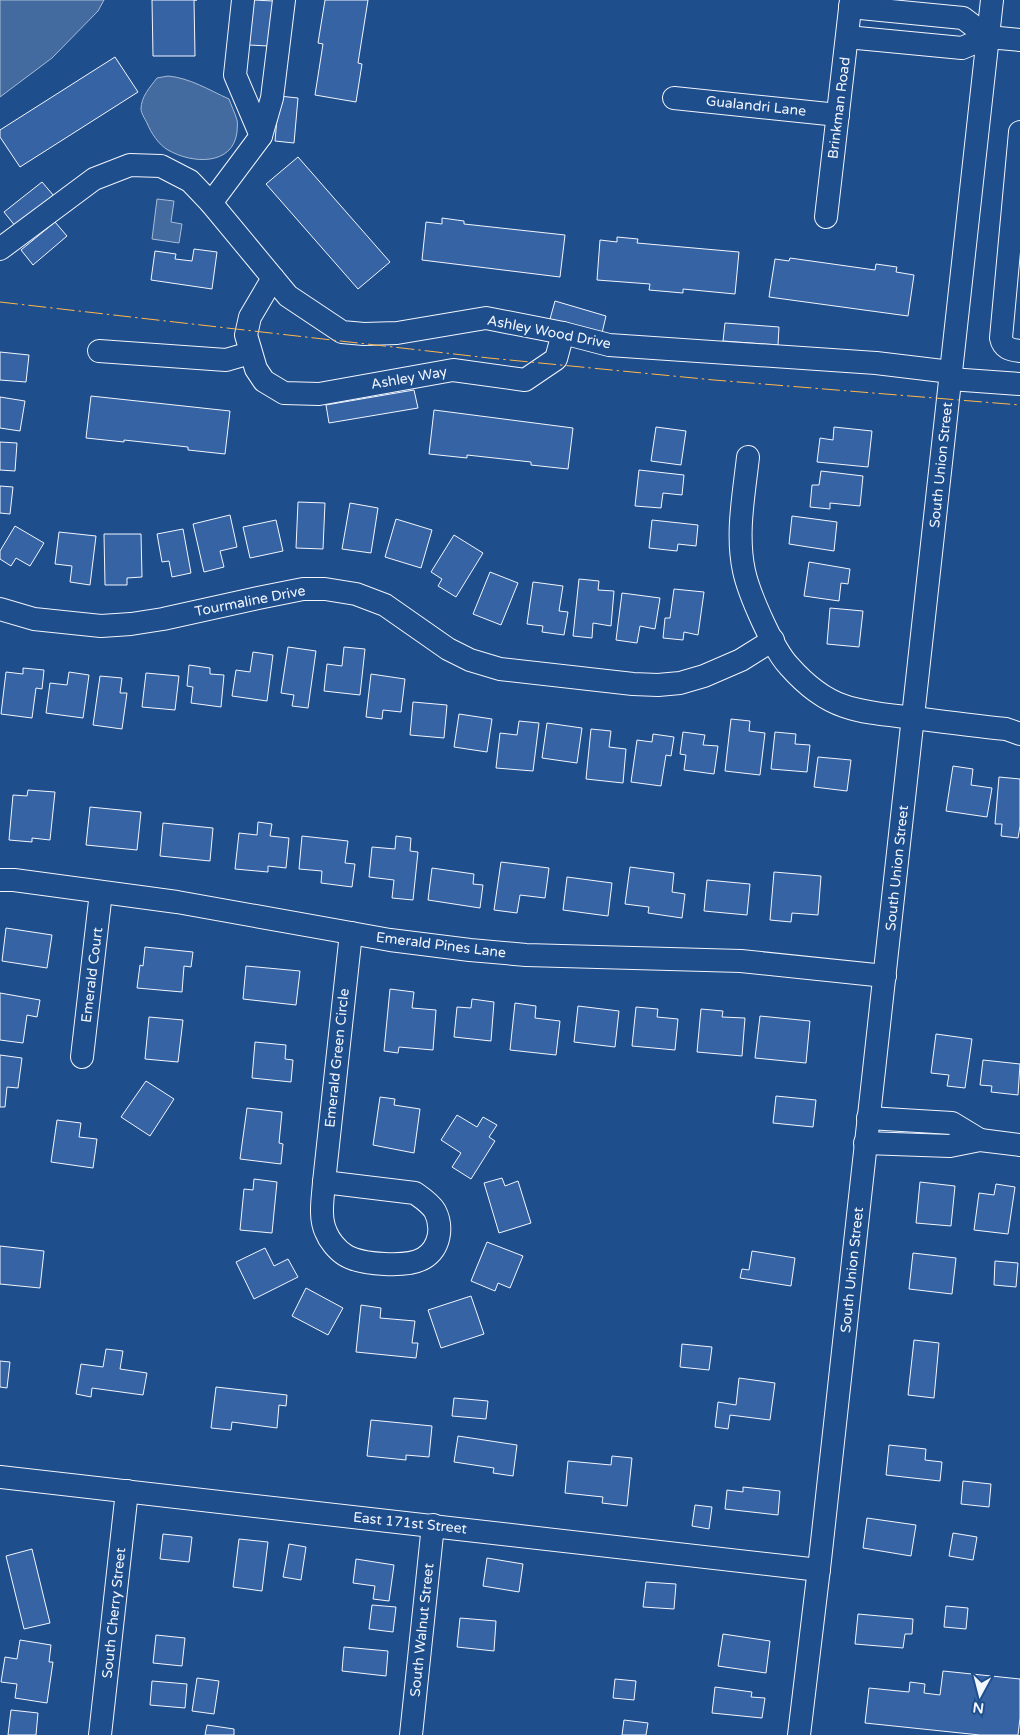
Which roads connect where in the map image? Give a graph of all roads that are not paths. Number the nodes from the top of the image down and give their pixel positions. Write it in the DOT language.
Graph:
graph roads {
  1 [pos="243,0"];
  2 [pos="284,0"];
  3 [pos="992,0"];
  4 [pos="851,4"];
  5 [pos="847,37"];
  6 [pos="988,37"];
  7 [pos="1020,40"];
  8 [pos="674,98"];
  9 [pos="838,115"];
  10 [pos="1020,132"];
  11 [pos="260,136"];
  12 [pos="1018,163"];
  13 [pos="211,203"];
  14 [pos="826,217"];
  15 [pos="0,249"];
  16 [pos="273,278"];
  17 [pos="563,333"];
  18 [pos="1013,349"];
  19 [pos="99,351"];
  20 [pos="250,353"];
  21 [pos="950,376"];
  22 [pos="1020,384"];
  23 [pos="748,457"];
  24 [pos="0,609"];
  25 [pos="773,640"];
  26 [pos="913,718"];
  27 [pos="1020,734"];
  28 [pos="0,880"];
  29 [pos="101,892"];
  30 [pos="350,933"];
  31 [pos="885,976"];
  32 [pos="82,1057"];
  33 [pos="868,1118"];
  34 [pos="980,1140"];
  35 [pos="865,1143"];
  36 [pos="1020,1145"];
  37 [pos="324,1182"];
  38 [pos="0,1477"];
  39 [pos="127,1491"];
  40 [pos="433,1525"];
  41 [pos="819,1570"];
  42 [pos="100,1735"];
  43 [pos="411,1735"];
  44 [pos="799,1735"];
  1 -- 11 [label="street"];
  2 -- 11 [label="street"];
  3 -- 6 [label="street, South Union Street"];
  4 -- 5 [label="street, Brinkman Road"];
  4 -- 6 [label="street"];
  5 -- 6 [label="street"];
  5 -- 9 [label="street, Brinkman Road"];
  6 -- 7 [label="street"];
  6 -- 21 [label="street, South Union Street"];
  8 -- 9 [label="street, Gualandri Lane"];
  9 -- 14 [label="street, Brinkman Road"];
  10 -- 12 [label="street"];
  11 -- 13 [label="street"];
  12 -- 18 [label="street"];
  13 -- 15 [label="street, Ashley Wood Drive"];
  13 -- 16 [label="street, Ashley Wood Drive"];
  16 -- 17 [label="street, Ashley Wood Drive"];
  16 -- 20 [label="street, Ashley Way"];
  17 -- 20 [label="street, Ashley Way"];
  17 -- 21 [label="street, Ashley Wood Drive"];
  19 -- 20 [label="street"];
  21 -- 22 [label="street, Ashley Wood Drive"];
  21 -- 26 [label="street, South Union Street"];
  23 -- 25 [label="street"];
  24 -- 25 [label="street, Tourmaline Drive"];
  25 -- 26 [label="street"];
  26 -- 27 [label="street"];
  26 -- 31 [label="street, South Union Street"];
  28 -- 29 [label="street, Emerald Pines Lane"];
  29 -- 30 [label="street, Emerald Pines Lane"];
  29 -- 32 [label="street, Emerald Court"];
  30 -- 31 [label="street, Emerald Pines Lane"];
  30 -- 37 [label="street, Emerald Green Circle"];
  31 -- 33 [label="street, South Union Street"];
  33 -- 34 [label="street"];
  33 -- 35 [label="street, South Union Street"];
  34 -- 35 [label="street"];
  34 -- 36 [label="street"];
  35 -- 41 [label="street, South Union Street"];
  37 -- 37 [label="street, Emerald Green Circle"];
  38 -- 39 [label="street, East 171st Street"];
  39 -- 40 [label="street, East 171st Street"];
  39 -- 42 [label="street, South Cherry Street"];
  40 -- 41 [label="street, East 171st Street"];
  40 -- 43 [label="street, South Walnut Street"];
  41 -- 44 [label="street, South Union Street"];
}
